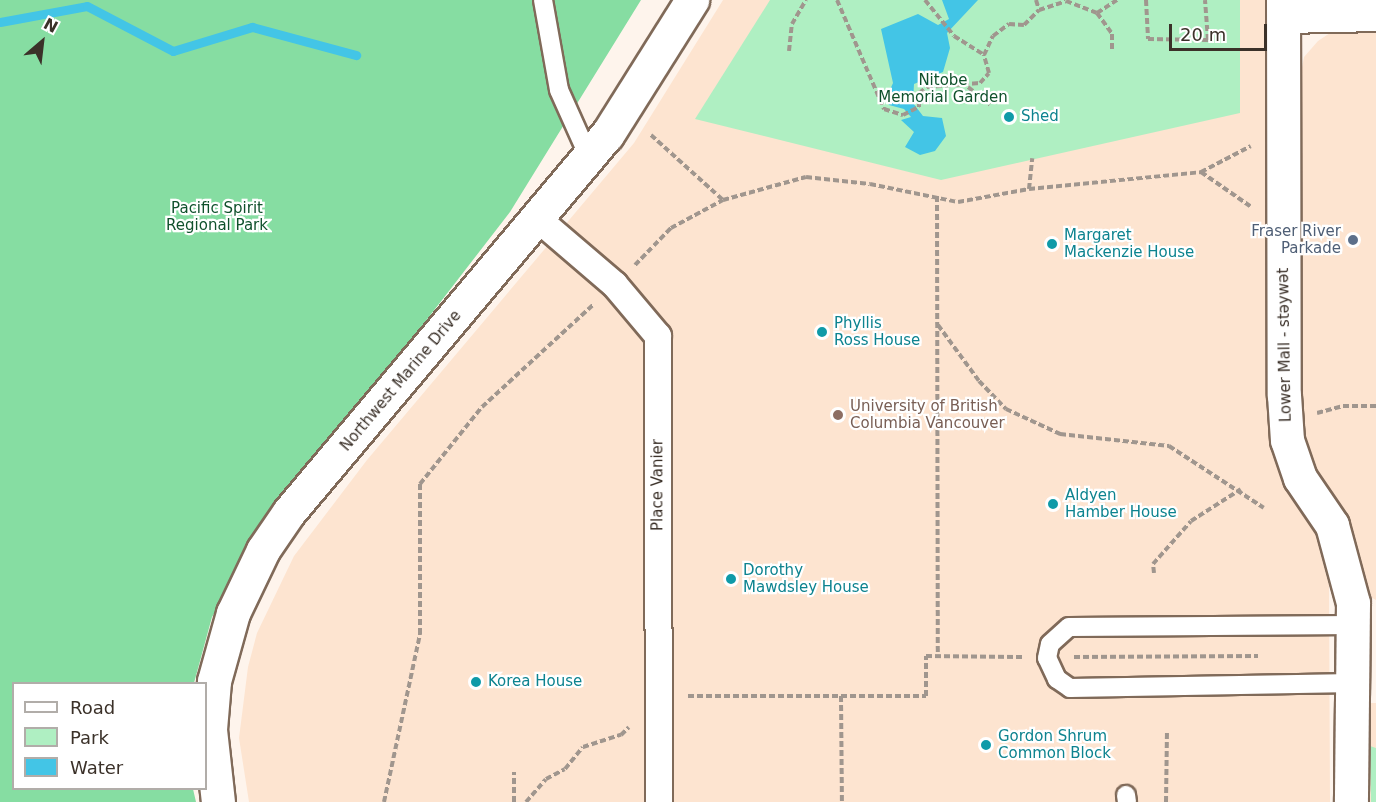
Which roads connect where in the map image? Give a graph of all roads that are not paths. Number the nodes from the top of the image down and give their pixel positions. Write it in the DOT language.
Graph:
graph roads {
  1 [pos="543,0"];
  2 [pos="692,0"];
  3 [pos="1284,8"];
  4 [pos="1376,14"];
  5 [pos="589,157"];
  6 [pos="538,219"];
  7 [pos="1355,625"];
  8 [pos="1354,684"];
  9 [pos="218,802"];
  10 [pos="658,802"];
  11 [pos="1351,802"];
  1 -- 5 [label="lane"];
  2 -- 5 [label="street, Northwest Marine Drive"];
  3 -- 4 [label="street"];
  3 -- 7 [label="street, Lower Mall - stəywət"];
  5 -- 6 [label="street, Northwest Marine Drive"];
  6 -- 9 [label="street, Northwest Marine Drive"];
  6 -- 10 [label="street, Place Vanier"];
  7 -- 8 [label="street, Lower Mall - stəywət"];
  7 -- 8 [label="lane"];
  8 -- 11 [label="street, Lower Mall - stəywət"];
}
